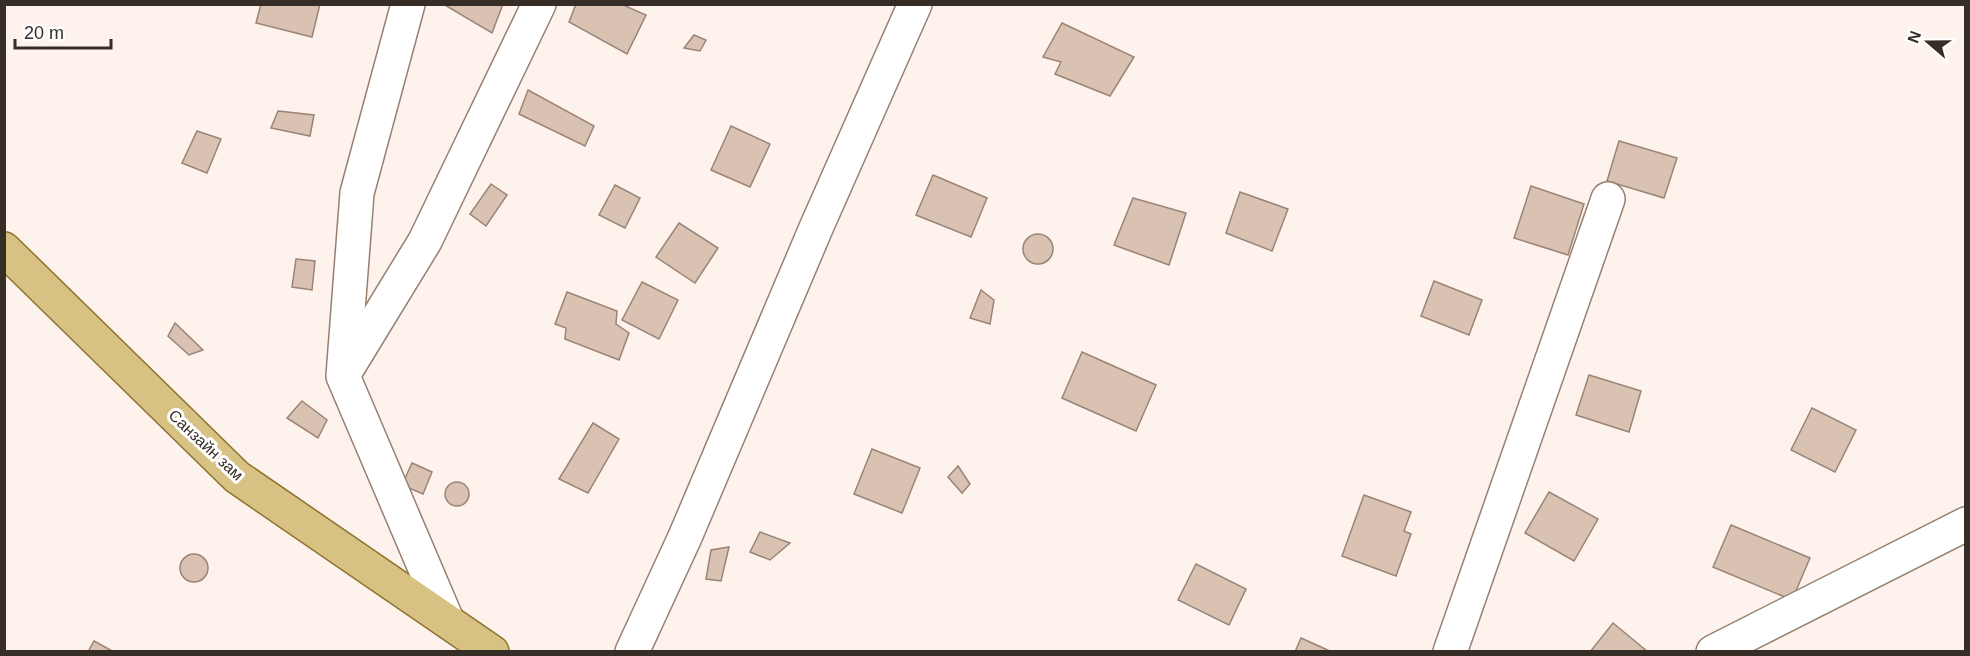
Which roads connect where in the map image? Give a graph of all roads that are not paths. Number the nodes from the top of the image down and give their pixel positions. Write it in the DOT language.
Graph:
graph roads {
  1 [pos="408,4"];
  2 [pos="539,4"];
  3 [pos="915,4"];
  4 [pos="1608,199"];
  5 [pos="4,249"];
  6 [pos="343,376"];
  7 [pos="1965,524"];
  8 [pos="447,620"];
  9 [pos="492,651"];
  10 [pos="632,651"];
  11 [pos="1450,651"];
  12 [pos="1713,651"];
  1 -- 6 [label="street"];
  2 -- 6 [label="street"];
  3 -- 10 [label="street"];
  4 -- 11 [label="street"];
  5 -- 8 [label="main road, Санзайн зам"];
  6 -- 8 [label="street"];
  7 -- 12 [label="street"];
  8 -- 9 [label="main road, Санзайн зам"];
}
